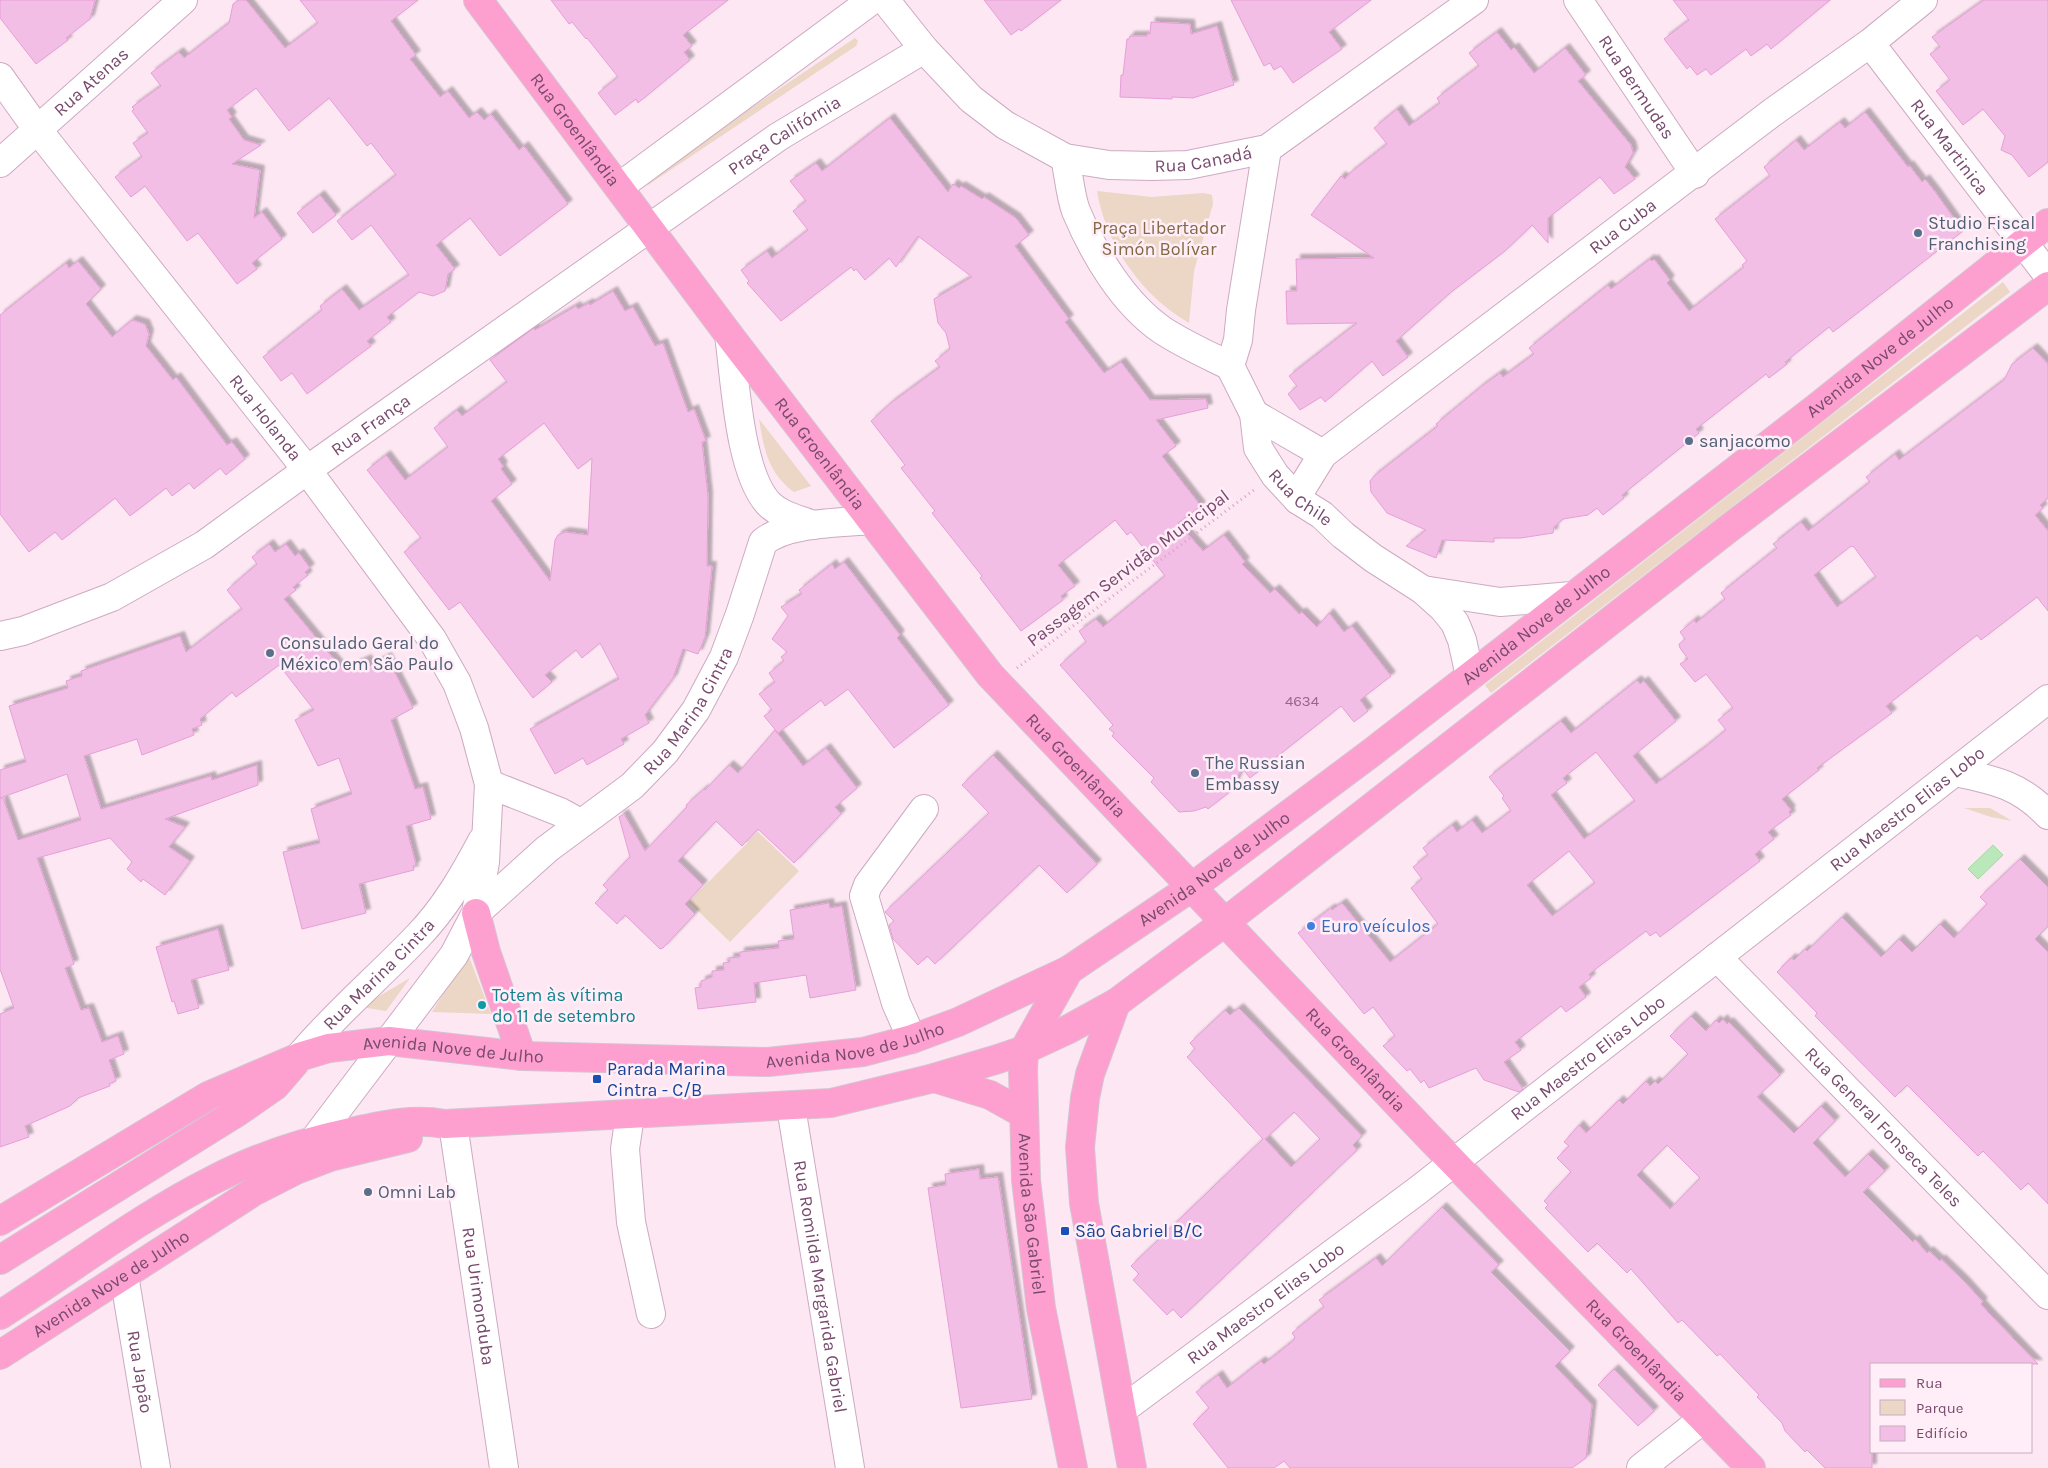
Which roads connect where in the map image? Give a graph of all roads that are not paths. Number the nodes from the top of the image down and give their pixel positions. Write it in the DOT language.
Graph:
graph roads {
  1 [pos="183,0"];
  2 [pos="478,0"];
  3 [pos="872,0"];
  4 [pos="886,0"];
  5 [pos="1474,0"];
  6 [pos="1578,0"];
  7 [pos="1923,0"];
  8 [pos="1870,43"];
  9 [pos="924,49"];
  10 [pos="0,77"];
  11 [pos="37,129"];
  12 [pos="1267,149"];
  13 [pos="1065,158"];
  14 [pos="0,163"];
  15 [pos="1695,174"];
  16 [pos="619,187"];
  17 [pos="2048,223"];
  18 [pos="649,228"];
  19 [pos="2023,243"];
  20 [pos="2048,275"];
  21 [pos="2048,286"];
  22 [pos="729,335"];
  23 [pos="1230,366"];
  24 [pos="1254,414"];
  25 [pos="1323,454"];
  26 [pos="307,470"];
  27 [pos="1298,500"];
  28 [pos="871,520"];
  29 [pos="813,525"];
  30 [pos="1423,590"];
  31 [pos="1572,596"];
  32 [pos="0,636"];
  33 [pos="1470,676"];
  34 [pos="2048,699"];
  35 [pos="1956,772"];
  36 [pos="489,784"];
  37 [pos="924,809"];
  38 [pos="2048,815"];
  39 [pos="580,823"];
  40 [pos="488,830"];
  41 [pos="1192,887"];
  42 [pos="476,913"];
  43 [pos="1224,922"];
  44 [pos="1718,957"];
  45 [pos="1069,970"];
  46 [pos="1116,1003"];
  47 [pos="912,1039"];
  48 [pos="389,1041"];
  49 [pos="1024,1050"];
  50 [pos="522,1056"];
  51 [pos="299,1057"];
  52 [pos="934,1078"];
  53 [pos="790,1107"];
  54 [pos="1024,1114"];
  55 [pos="630,1115"];
  56 [pos="449,1124"];
  57 [pos="314,1140"];
  58 [pos="1454,1163"];
  59 [pos="0,1222"];
  60 [pos="0,1260"];
  61 [pos="124,1275"];
  62 [pos="2048,1296"];
  63 [pos="651,1314"];
  64 [pos="0,1315"];
  65 [pos="0,1355"];
  66 [pos="1122,1410"];
  67 [pos="1703,1419"];
  68 [pos="156,1468"];
  69 [pos="504,1468"];
  70 [pos="850,1468"];
  71 [pos="1073,1468"];
  72 [pos="1132,1468"];
  73 [pos="1642,1468"];
  74 [pos="1751,1468"];
  1 -- 11 [label="street, Rua Atenas"];
  2 -- 16 [label="main road, Rua Groenlândia"];
  3 -- 16 [label="street"];
  4 -- 9 [label="street, Rua Canadá"];
  5 -- 12 [label="street, Rua Canadá"];
  6 -- 15 [label="street, Rua Bermudas"];
  7 -- 8 [label="street, Rua Cuba"];
  8 -- 15 [label="street, Rua Cuba"];
  8 -- 19 [label="street, Rua Martinica"];
  9 -- 13 [label="street, Rua Canadá"];
  9 -- 18 [label="street, Praça Califórnia"];
  10 -- 11 [label="street, Rua Holanda"];
  11 -- 14 [label="street, Rua Atenas"];
  11 -- 26 [label="street, Rua Holanda"];
  12 -- 13 [label="street, Rua Canadá"];
  12 -- 23 [label="street"];
  13 -- 23 [label="street"];
  15 -- 25 [label="street, Rua Cuba"];
  16 -- 18 [label="main road, Rua Groenlândia"];
  17 -- 19 [label="main road, Avenida Nove de Julho"];
  18 -- 22 [label="main road, Rua Groenlândia"];
  18 -- 26 [label="street, Rua França"];
  19 -- 20 [label="street, Rua Martinica"];
  19 -- 31 [label="main road, Avenida Nove de Julho"];
  21 -- 43 [label="main road, Avenida Nove de Julho"];
  22 -- 28 [label="main road, Rua Groenlândia"];
  22 -- 29 [label="street"];
  23 -- 24 [label="street, Rua Chile"];
  24 -- 25 [label="street"];
  24 -- 27 [label="street, Rua Chile"];
  25 -- 27 [label="street, Rua Cuba"];
  26 -- 32 [label="street, Rua França"];
  26 -- 36 [label="street, Rua Holanda"];
  27 -- 30 [label="street, Rua Chile"];
  28 -- 29 [label="street, Rua Marina Cintra"];
  28 -- 41 [label="main road, Rua Groenlândia"];
  29 -- 39 [label="street, Rua Marina Cintra"];
  30 -- 31 [label="street, Rua Chile"];
  30 -- 33 [label="street, Rua Chile"];
  31 -- 33 [label="main road, Avenida Nove de Julho"];
  33 -- 41 [label="main road, Avenida Nove de Julho"];
  34 -- 35 [label="street, Rua Maestro Elias Lobo"];
  35 -- 38 [label="street"];
  35 -- 44 [label="street, Rua Maestro Elias Lobo"];
  36 -- 39 [label="street"];
  36 -- 40 [label="street, Rua Holanda"];
  37 -- 47 [label="street"];
  39 -- 42 [label="street, Rua Marina Cintra"];
  40 -- 42 [label="street, Rua Marina Cintra"];
  40 -- 51 [label="street, Rua Marina Cintra"];
  41 -- 43 [label="main road, Rua Groenlândia"];
  41 -- 45 [label="main road, Avenida Nove de Julho"];
  42 -- 48 [label="street, Rua Marina Cintra"];
  42 -- 50 [label="main road"];
  43 -- 46 [label="main road, Avenida Nove de Julho"];
  43 -- 58 [label="main road, Rua Groenlândia"];
  44 -- 58 [label="street, Rua Maestro Elias Lobo"];
  44 -- 62 [label="street, Rua General Fonseca Teles"];
  45 -- 47 [label="main road, Avenida Nove de Julho"];
  45 -- 49 [label="main road, Avenida São Gabriel"];
  46 -- 49 [label="main road, Avenida Nove de Julho"];
  46 -- 66 [label="main road"];
  47 -- 50 [label="main road, Avenida Nove de Julho"];
  48 -- 50 [label="main road, Avenida Nove de Julho"];
  48 -- 51 [label="main road, Avenida Nove de Julho"];
  48 -- 57 [label="street, Rua Marina Cintra"];
  49 -- 52 [label="main road, Avenida Nove de Julho"];
  49 -- 54 [label="main road, Avenida São Gabriel"];
  51 -- 59 [label="main road, Avenida Nove de Julho"];
  51 -- 60 [label="main road"];
  52 -- 53 [label="main road, Avenida Nove de Julho"];
  52 -- 54 [label="main road"];
  53 -- 55 [label="main road, Avenida Nove de Julho"];
  53 -- 70 [label="street, Rua Romilda Margarida Gabriel"];
  54 -- 71 [label="main road, Avenida São Gabriel"];
  55 -- 56 [label="main road, Avenida Nove de Julho"];
  55 -- 63 [label="street"];
  56 -- 57 [label="main road, Avenida Nove de Julho"];
  56 -- 61 [label="main road, Avenida Nove de Julho"];
  56 -- 69 [label="street, Rua Urimonduba"];
  57 -- 64 [label="main road, Avenida Nove de Julho"];
  58 -- 66 [label="street, Rua Maestro Elias Lobo"];
  58 -- 67 [label="main road, Rua Groenlândia"];
  61 -- 65 [label="main road, Avenida Nove de Julho"];
  61 -- 68 [label="street, Rua Japão"];
  66 -- 72 [label="main road"];
  67 -- 73 [label="street"];
  67 -- 74 [label="main road, Rua Groenlândia"];
}
